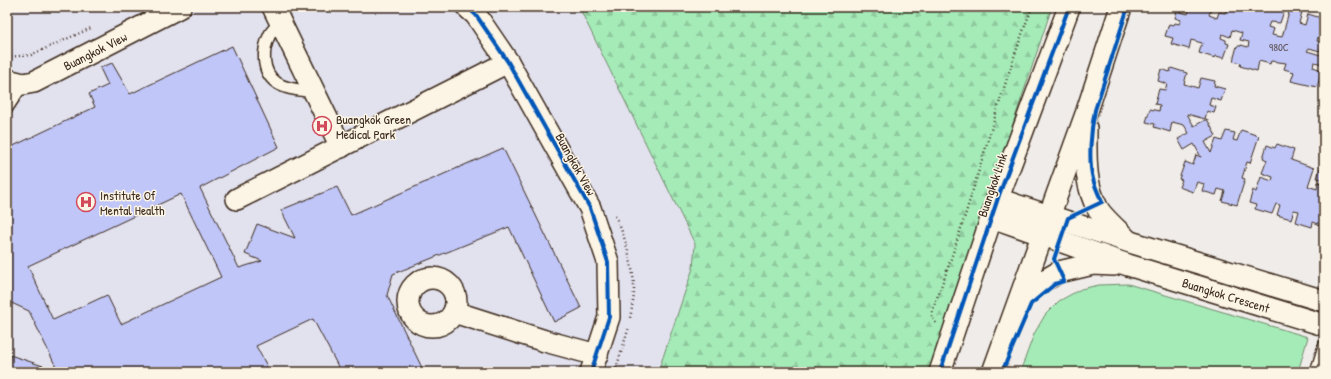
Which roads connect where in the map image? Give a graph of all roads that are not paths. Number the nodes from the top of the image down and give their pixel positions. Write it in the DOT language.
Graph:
graph roads {
  1 [pos="180,7"];
  2 [pos="466,7"];
  3 [pos="1069,7"];
  4 [pos="1121,7"];
  5 [pos="277,15"];
  6 [pos="508,62"];
  7 [pos="15,82"];
  8 [pos="314,92"];
  9 [pos="7,108"];
  10 [pos="1086,114"];
  11 [pos="341,147"];
  12 [pos="237,199"];
  13 [pos="994,208"];
  14 [pos="1045,225"];
  15 [pos="1130,242"];
  16 [pos="1128,265"];
  17 [pos="1219,281"];
  18 [pos="1324,301"];
  19 [pos="1016,306"];
  20 [pos="454,312"];
  21 [pos="1324,325"];
  22 [pos="1324,346"];
  23 [pos="594,364"];
  24 [pos="940,372"];
  25 [pos="993,372"];
  26 [pos="1316,372"];
  1 -- 7 [label="street, Buangkok View"];
  2 -- 6 [label="street, Buangkok View"];
  3 -- 13 [label="street, Buangkok Link"];
  4 -- 10 [label="street"];
  5 -- 8 [label="street"];
  5 -- 8 [label="lane"];
  6 -- 11 [label="street"];
  6 -- 23 [label="street, Buangkok View"];
  7 -- 9 [label="lane"];
  8 -- 11 [label="street"];
  10 -- 14 [label="street"];
  10 -- 15 [label="street, Buangkok Crescent"];
  11 -- 12 [label="street"];
  13 -- 14 [label="street, Buangkok Crescent"];
  13 -- 24 [label="street, Buangkok Link"];
  14 -- 15 [label="street, Buangkok Crescent"];
  14 -- 16 [label="street, Buangkok Crescent"];
  14 -- 19 [label="street"];
  15 -- 17 [label="street, Buangkok Crescent"];
  16 -- 17 [label="street, Buangkok Crescent"];
  16 -- 19 [label="street, Buangkok Crescent"];
  17 -- 18 [label="street, Buangkok Crescent"];
  17 -- 21 [label="street, Buangkok Crescent"];
  19 -- 25 [label="street"];
  20 -- 23 [label="street, Buangkok View"];
  22 -- 26 [label="lane"];
}
